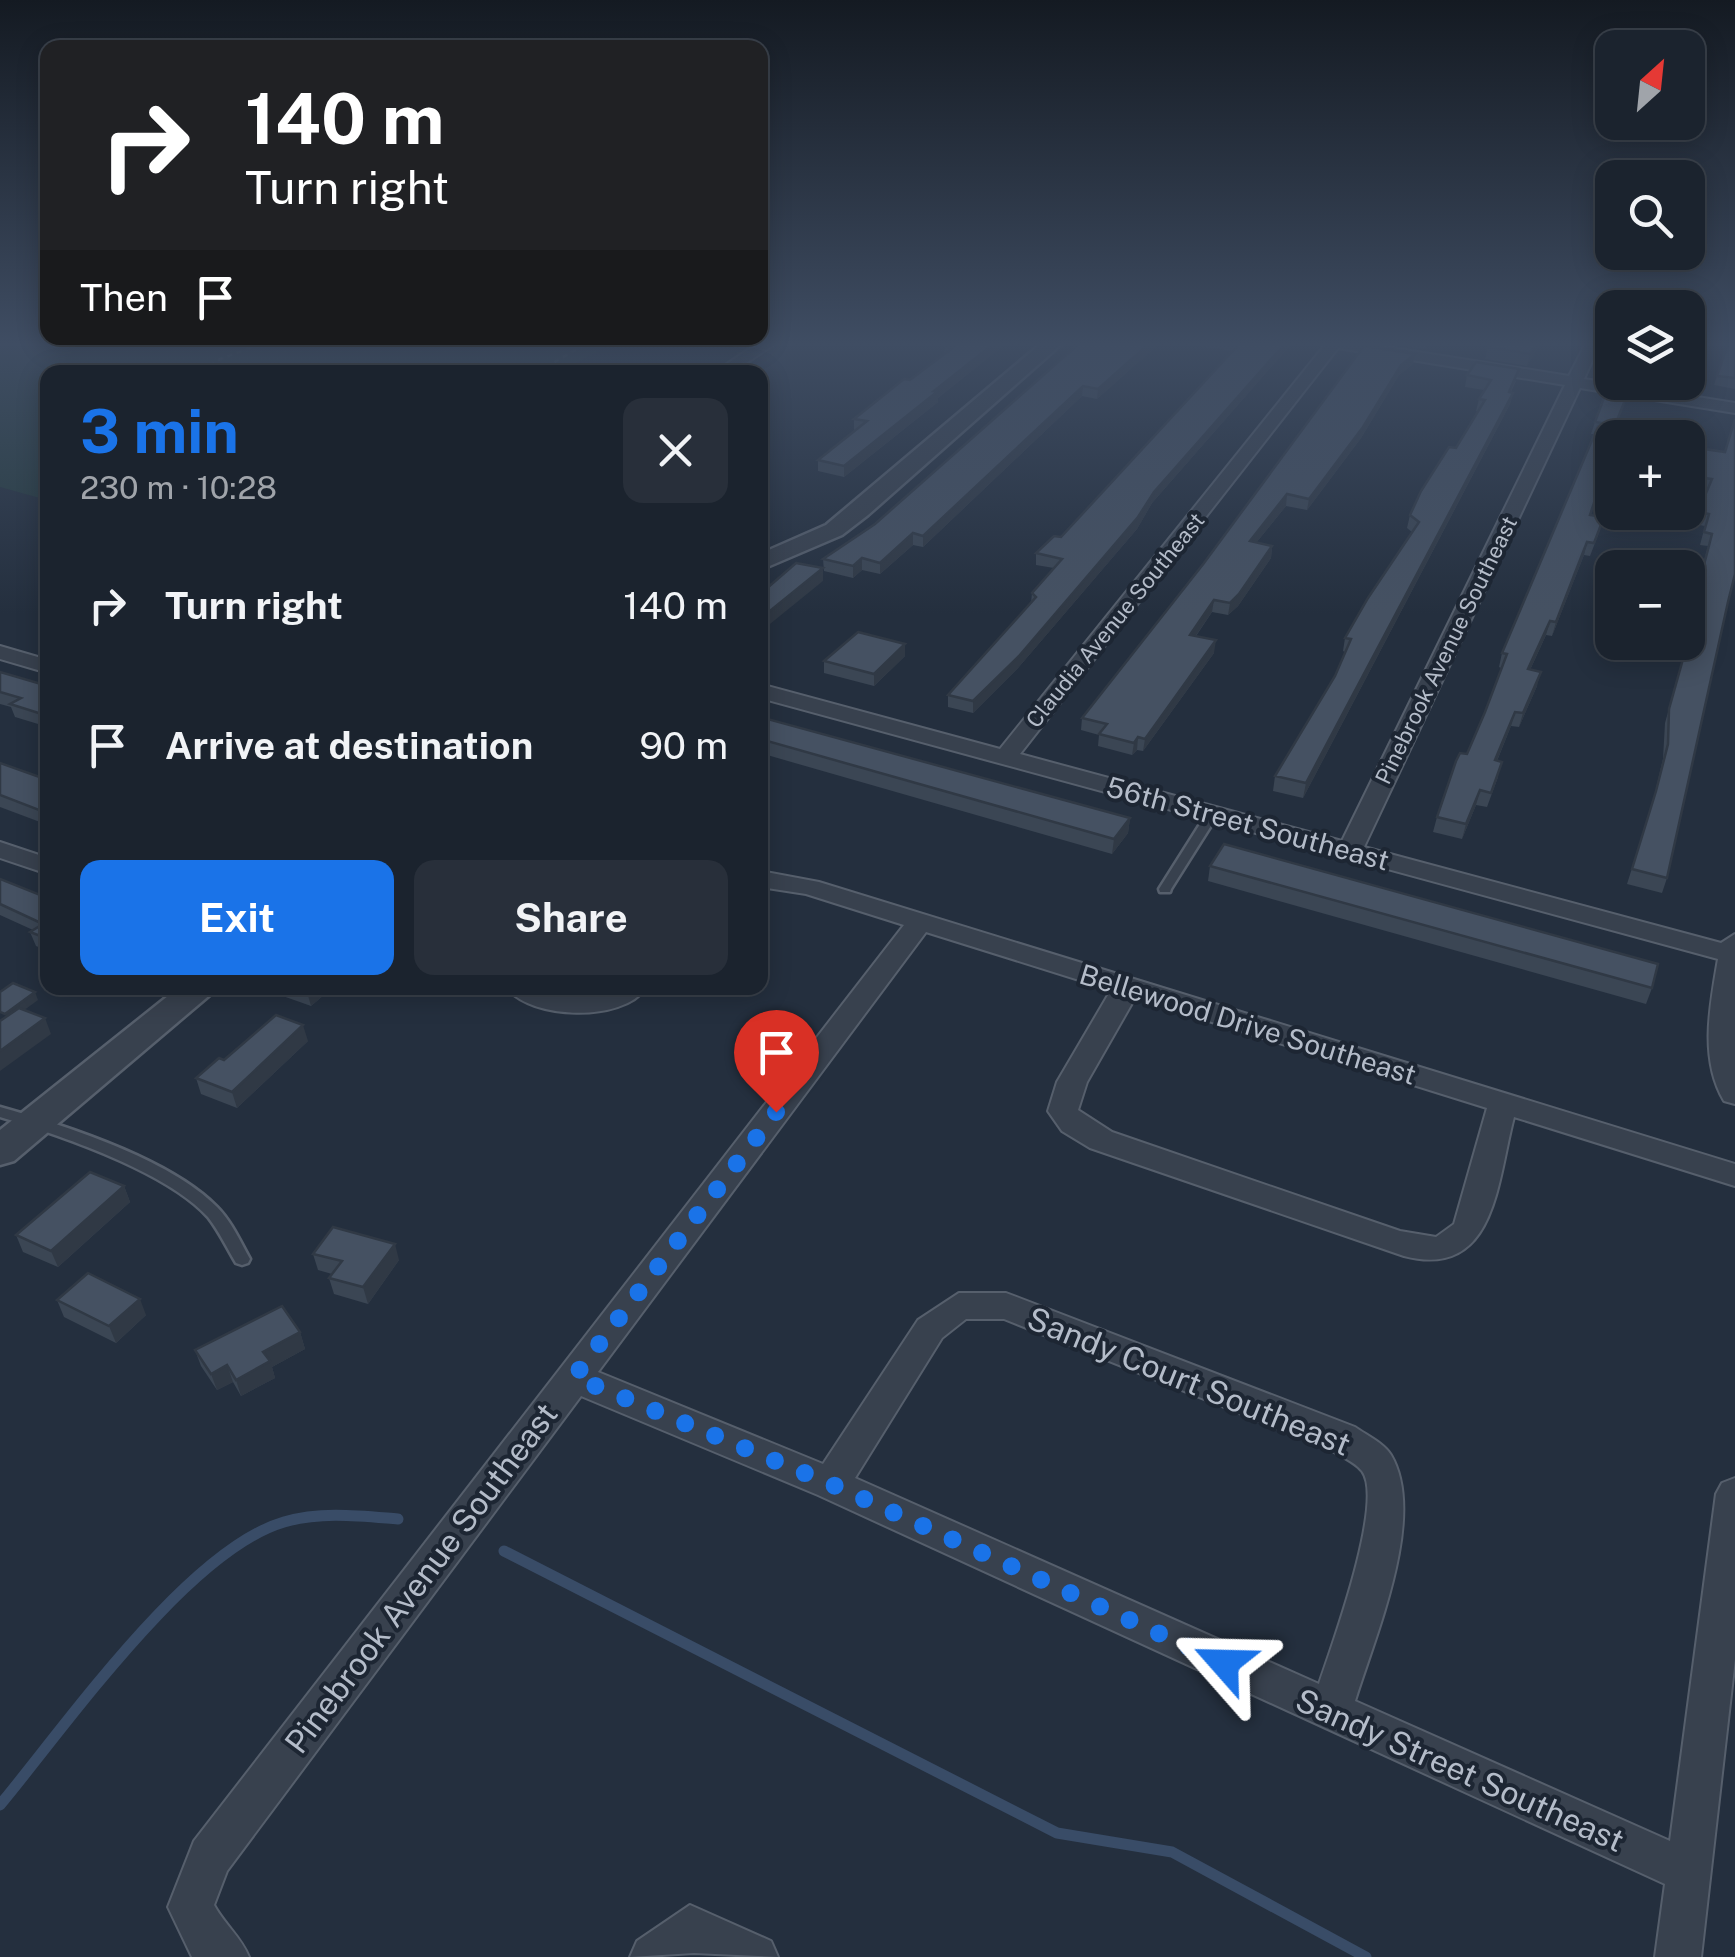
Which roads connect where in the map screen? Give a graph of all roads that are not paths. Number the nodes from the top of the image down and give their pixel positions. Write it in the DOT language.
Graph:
graph roads {
  1 [pos="949,432"];
  2 [pos="1260,432"];
  3 [pos="1548,432"];
  4 [pos="768,560"];
  5 [pos="0,652"];
  6 [pos="40,664"];
  7 [pos="768,693"];
  8 [pos="1006,757"];
  9 [pos="1213,813"];
  10 [pos="0,850"];
  11 [pos="1350,850"];
  12 [pos="40,865"];
  13 [pos="768,880"];
  14 [pos="1165,888"];
  15 [pos="920,922"];
  16 [pos="1734,950"];
  17 [pos="1127,986"];
  18 [pos="190,995"];
  19 [pos="547,995"];
  20 [pos="625,995"];
  21 [pos="1735,1094"];
  22 [pos="1503,1104"];
  23 [pos="18,1117"];
  24 [pos="0,1151"];
  25 [pos="1735,1175"];
  26 [pos="242,1259"];
  27 [pos="574,1377"];
  28 [pos="831,1484"];
  29 [pos="1735,1494"];
  30 [pos="1331,1712"];
  31 [pos="1689,1872"];
  32 [pos="226,1957"];
  33 [pos="654,1957"];
  34 [pos="755,1957"];
  35 [pos="1678,1957"];
  1 -- 4 [label="street"];
  2 -- 8 [label="street, Claudia Avenue Southeast"];
  3 -- 11 [label="street, Pinebrook Avenue Southeast"];
  5 -- 6 [label="street"];
  7 -- 8 [label="street, 56th Street Southeast"];
  8 -- 9 [label="street, 56th Street Southeast"];
  9 -- 11 [label="street, 56th Street Southeast"];
  9 -- 14 [label="lane"];
  10 -- 12 [label="street"];
  11 -- 16 [label="street, 56th Street Southeast"];
  13 -- 15 [label="street, Bellewood Drive Southeast"];
  15 -- 17 [label="street, Bellewood Drive Southeast"];
  15 -- 27 [label="street, Pinebrook Avenue Southeast"];
  16 -- 21 [label="street"];
  17 -- 22 [label="street, Bellewood Drive Southeast"];
  17 -- 22 [label="street"];
  18 -- 23 [label="street"];
  19 -- 20 [label="street"];
  22 -- 25 [label="street, Bellewood Drive Southeast"];
  23 -- 24 [label="street"];
  23 -- 26 [label="lane"];
  27 -- 28 [label="street, Sandy Street Southeast"];
  27 -- 32 [label="street, Pinebrook Avenue Southeast"];
  28 -- 30 [label="street, Sandy Street Southeast"];
  28 -- 30 [label="street, Sandy Court Southeast"];
  29 -- 31 [label="street"];
  30 -- 31 [label="street, Sandy Street Southeast"];
  31 -- 35 [label="street"];
  33 -- 34 [label="street"];
}
